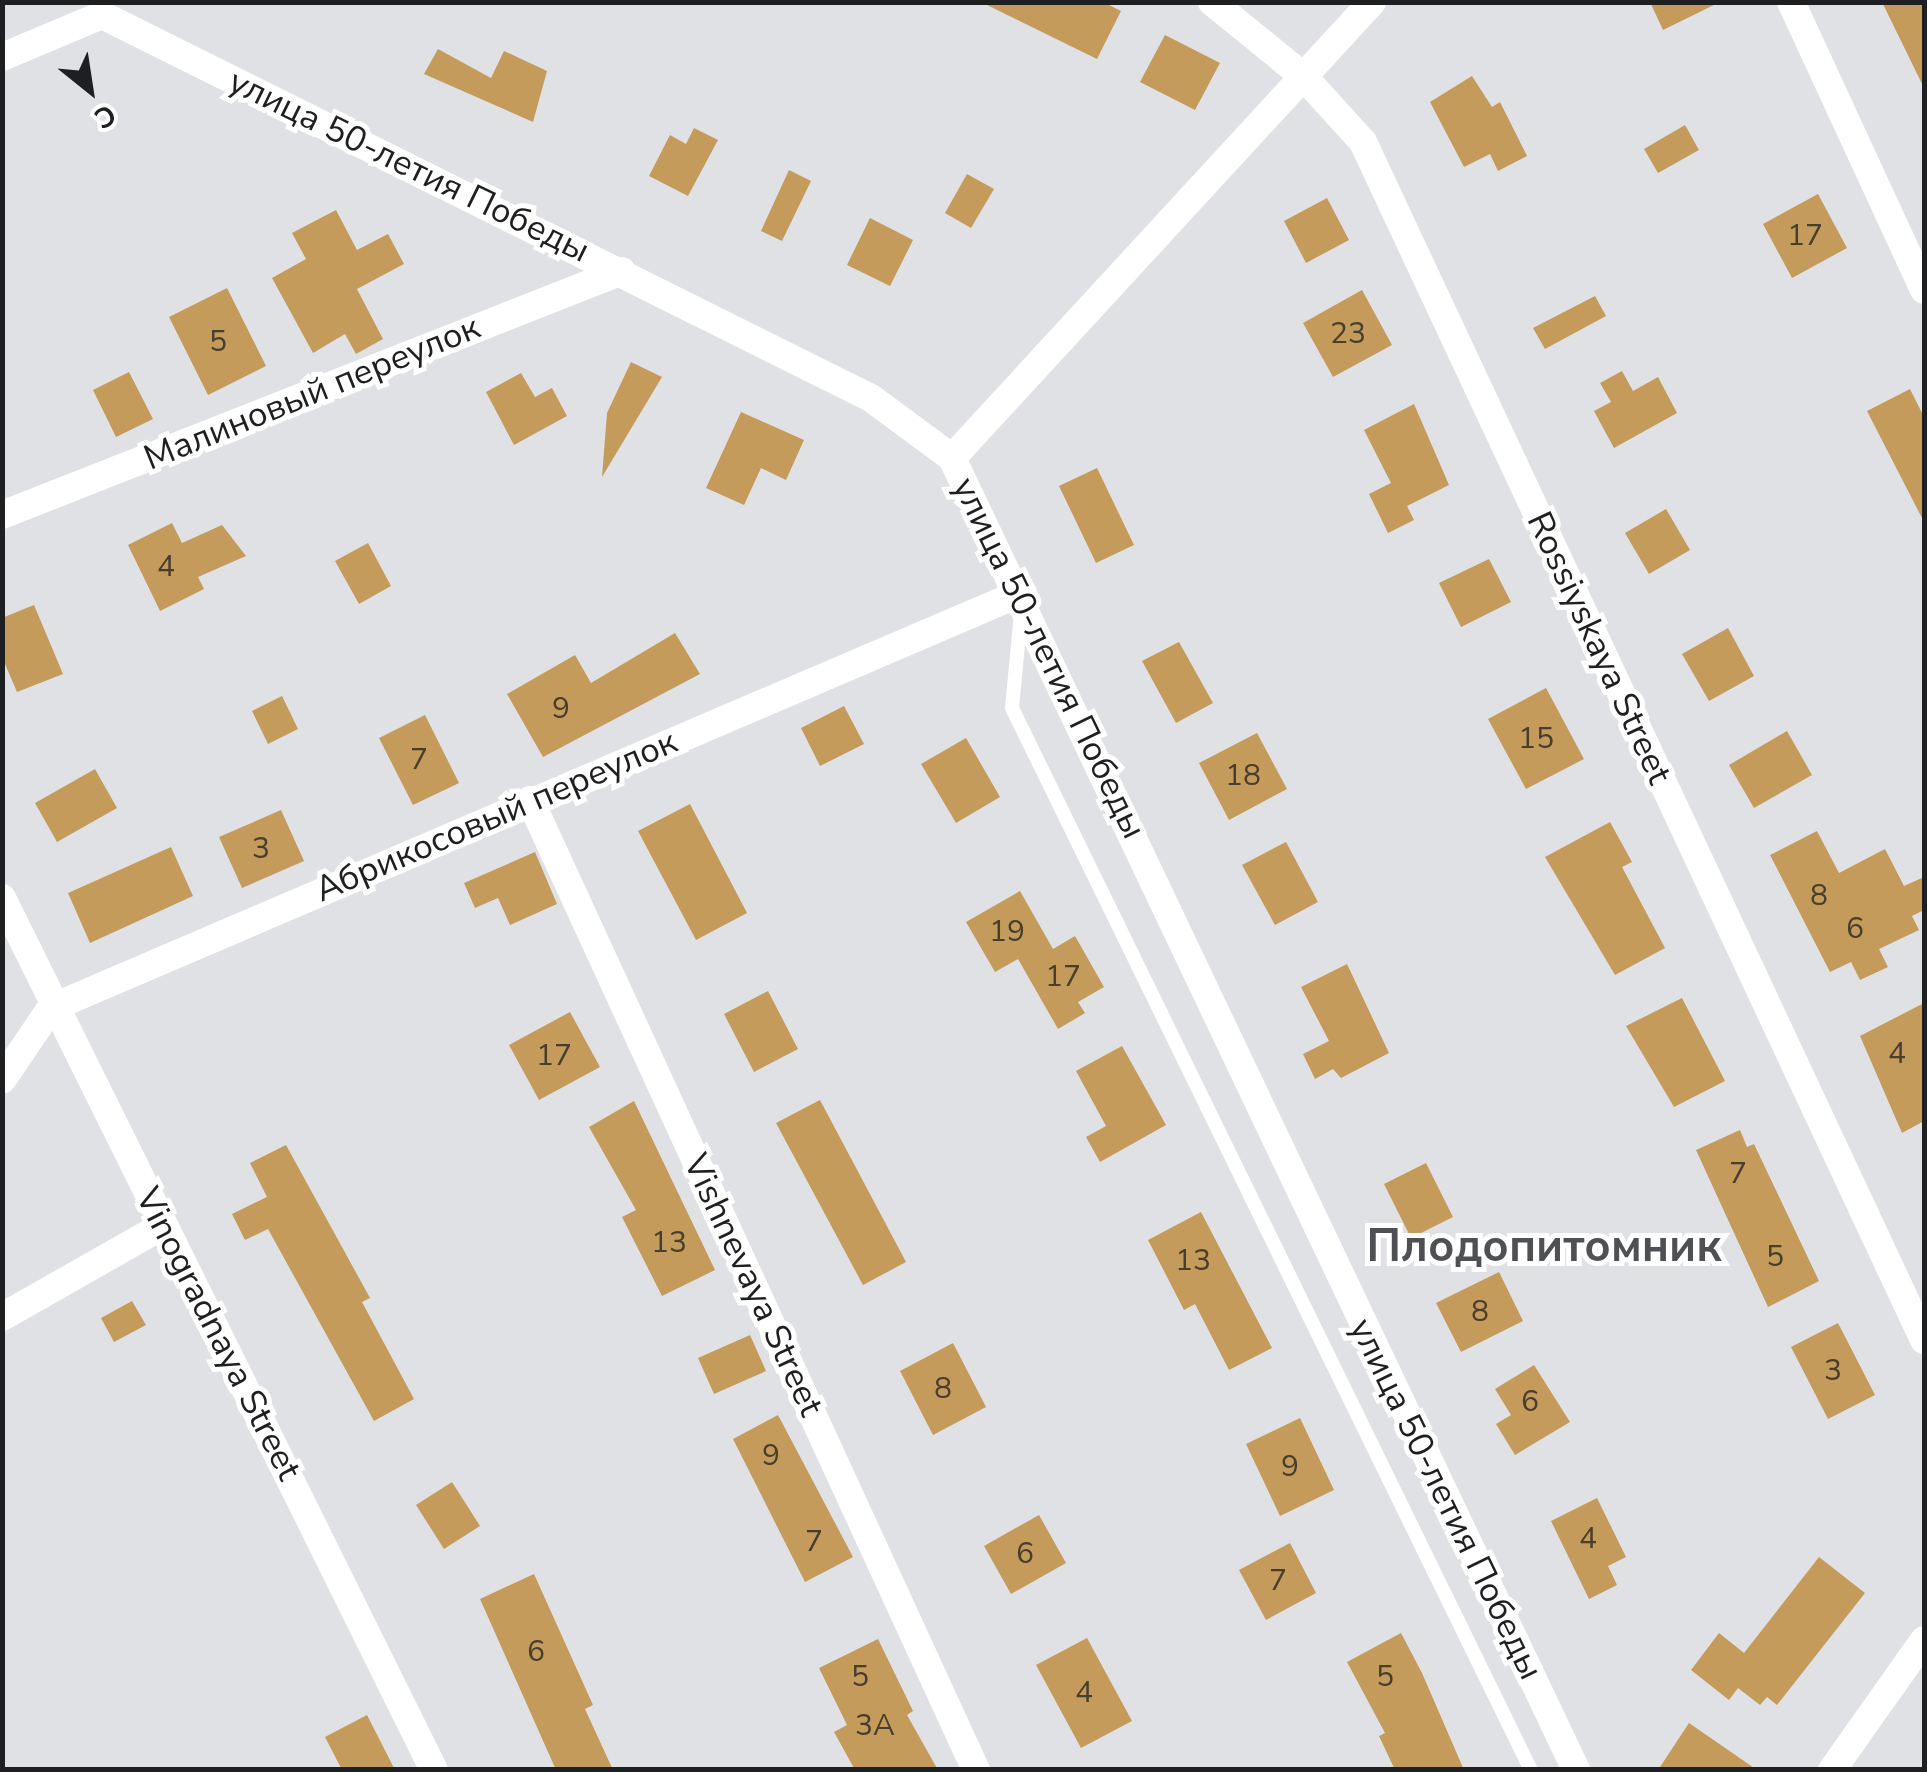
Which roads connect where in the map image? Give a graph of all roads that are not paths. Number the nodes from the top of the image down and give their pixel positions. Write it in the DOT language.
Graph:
graph roads {
  1 [pos="1212,2"];
  2 [pos="1372,2"];
  3 [pos="1791,2"];
  4 [pos="2,57"];
  5 [pos="1304,76"];
  6 [pos="622,271"];
  7 [pos="1924,290"];
  8 [pos="952,458"];
  9 [pos="2,515"];
  10 [pos="1022,592"];
  11 [pos="530,800"];
  12 [pos="2,898"];
  13 [pos="51,1008"];
  14 [pos="2,1080"];
  15 [pos="162,1226"];
  16 [pos="2,1317"];
  17 [pos="1924,1340"];
  18 [pos="1924,1640"];
  19 [pos="434,1770"];
  20 [pos="976,1770"];
  21 [pos="1531,1770"];
  22 [pos="1576,1770"];
  23 [pos="1832,1770"];
  1 -- 5 [label="street, Rossiyskaya Street"];
  2 -- 5 [label="street"];
  3 -- 7 [label="street"];
  4 -- 6 [label="street, улица 50-летия Победы"];
  5 -- 8 [label="street"];
  5 -- 17 [label="street, Rossiyskaya Street"];
  6 -- 8 [label="street, улица 50-летия Победы"];
  6 -- 9 [label="street, Малиновый переулок"];
  8 -- 10 [label="street, улица 50-летия Победы"];
  10 -- 11 [label="street, Абрикосовый переулок"];
  10 -- 21 [label="lane"];
  10 -- 22 [label="street, улица 50-летия Победы"];
  11 -- 13 [label="street, Абрикосовый переулок"];
  11 -- 20 [label="street, Vishnevaya Street"];
  12 -- 13 [label="street, Vinogradnaya Street"];
  13 -- 14 [label="street"];
  13 -- 15 [label="street, Vinogradnaya Street"];
  15 -- 16 [label="street"];
  15 -- 19 [label="street, Vinogradnaya Street"];
  18 -- 23 [label="street"];
}
